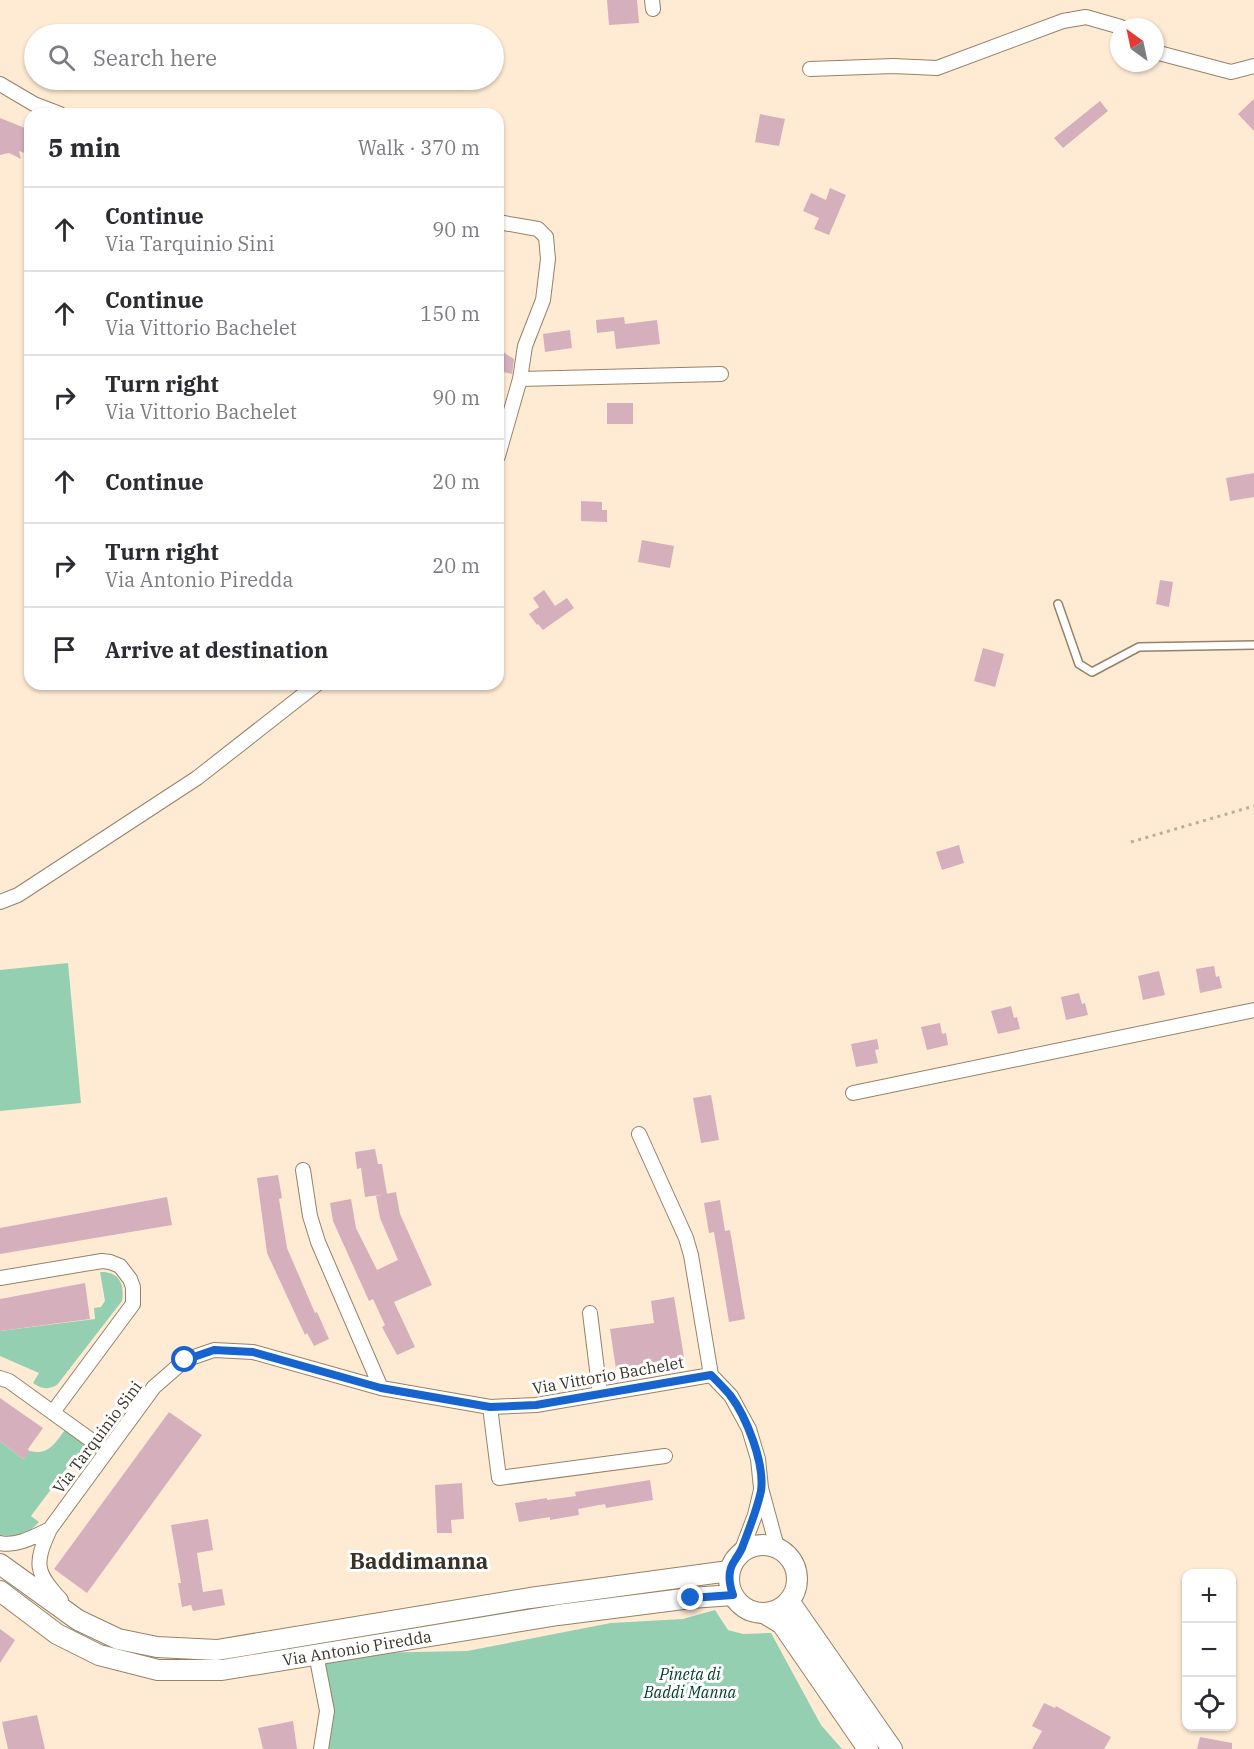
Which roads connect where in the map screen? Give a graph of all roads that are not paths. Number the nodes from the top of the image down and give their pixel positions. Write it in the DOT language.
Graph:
graph roads {
  1 [pos="1110,24"];
  2 [pos="1164,54"];
  3 [pos="1254,66"];
  4 [pos="810,69"];
  5 [pos="0,84"];
  6 [pos="44,108"];
  7 [pos="504,223"];
  8 [pos="721,374"];
  9 [pos="520,379"];
  10 [pos="504,435"];
  11 [pos="1058,604"];
  12 [pos="1254,645"];
  13 [pos="309,690"];
  14 [pos="0,902"];
  15 [pos="1254,1010"];
  16 [pos="853,1093"];
  17 [pos="639,1134"];
  18 [pos="303,1170"];
  19 [pos="0,1278"];
  20 [pos="590,1313"];
  21 [pos="711,1375"];
  22 [pos="0,1378"];
  23 [pos="381,1388"];
  24 [pos="600,1394"];
  25 [pos="490,1407"];
  26 [pos="53,1412"];
  27 [pos="106,1451"];
  28 [pos="665,1456"];
  29 [pos="761,1488"];
  30 [pos="50,1529"];
  31 [pos="0,1544"];
  32 [pos="777,1547"];
  33 [pos="741,1552"];
  34 [pos="0,1564"];
  35 [pos="729,1571"];
  36 [pos="0,1591"];
  37 [pos="733,1595"];
  38 [pos="789,1601"];
  39 [pos="764,1613"];
  40 [pos="78,1620"];
  41 [pos="316,1654"];
  42 [pos="321,1749"];
  43 [pos="868,1749"];
  44 [pos="892,1749"];
  1 -- 4 [label="street"];
  2 -- 3 [label="street"];
  5 -- 6 [label="street"];
  7 -- 9 [label="street"];
  8 -- 9 [label="street"];
  9 -- 10 [label="street"];
  11 -- 12 [label="lane"];
  13 -- 14 [label="street"];
  15 -- 16 [label="street"];
  17 -- 21 [label="street"];
  18 -- 23 [label="street"];
  19 -- 26 [label="street"];
  20 -- 24 [label="street"];
  21 -- 24 [label="street, Via Vittorio Bachelet"];
  21 -- 29 [label="street"];
  22 -- 26 [label="street"];
  23 -- 25 [label="street, Via Vittorio Bachelet"];
  23 -- 27 [label="street, Via Tarquinio Sini"];
  24 -- 25 [label="street, Via Vittorio Bachelet"];
  25 -- 28 [label="street"];
  26 -- 27 [label="street"];
  27 -- 30 [label="street, Via Tarquinio Sini"];
  29 -- 32 [label="street"];
  29 -- 33 [label="street"];
  30 -- 31 [label="street"];
  30 -- 40 [label="street, Via Tarquinio Sini"];
  32 -- 33 [label="street"];
  32 -- 38 [label="street"];
  33 -- 35 [label="street"];
  34 -- 40 [label="street, Via Antonio Piredda"];
  35 -- 37 [label="street"];
  35 -- 40 [label="street, Via Antonio Piredda"];
  36 -- 41 [label="street, Via Antonio Piredda"];
  37 -- 39 [label="street"];
  37 -- 41 [label="street, Via Antonio Piredda"];
  38 -- 39 [label="street"];
  38 -- 44 [label="street"];
  39 -- 43 [label="street"];
  41 -- 42 [label="street"];
}
